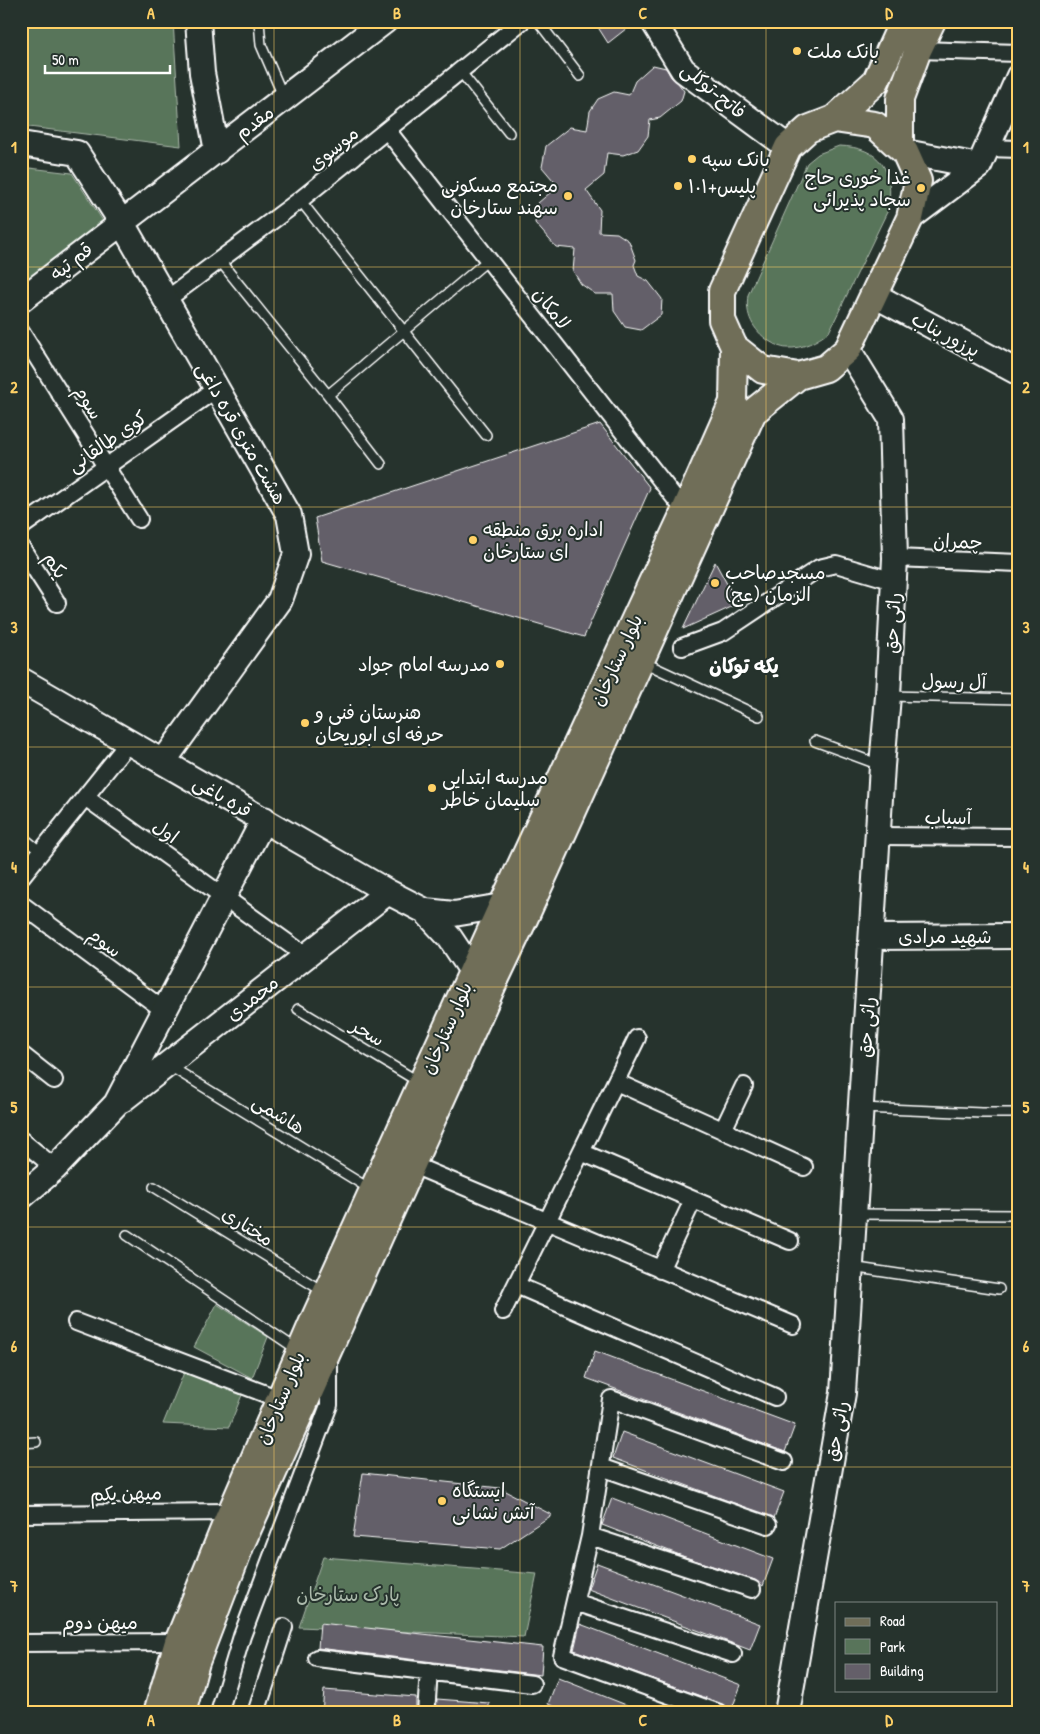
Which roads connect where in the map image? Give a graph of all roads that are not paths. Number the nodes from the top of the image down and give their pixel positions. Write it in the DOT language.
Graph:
graph roads {
  1 [pos="198,21"];
  2 [pos="259,21"];
  3 [pos="385,21"];
  4 [pos="522,21"];
  5 [pos="538,21"];
  6 [pos="653,21"];
  7 [pos="903,21"];
  8 [pos="932,21"];
  9 [pos="918,50"];
  10 [pos="1019,52"];
  11 [pos="460,71"];
  12 [pos="580,76"];
  13 [pos="1019,76"];
  14 [pos="284,99"];
  15 [pos="834,119"];
  16 [pos="387,130"];
  17 [pos="510,133"];
  18 [pos="21,144"];
  19 [pos="788,147"];
  20 [pos="903,149"];
  21 [pos="1019,149"];
  22 [pos="217,151"];
  23 [pos="983,157"];
  24 [pos="300,200"];
  25 [pos="910,218"];
  26 [pos="122,223"];
  27 [pos="488,260"];
  28 [pos="220,261"];
  29 [pos="874,295"];
  30 [pos="21,300"];
  31 [pos="166,300"];
  32 [pos="21,332"];
  33 [pos="405,332"];
  34 [pos="734,347"];
  35 [pos="848,349"];
  36 [pos="1019,374"];
  37 [pos="798,376"];
  38 [pos="216,389"];
  39 [pos="328,395"];
  40 [pos="486,435"];
  41 [pos="380,464"];
  42 [pos="106,466"];
  43 [pos="685,511"];
  44 [pos="139,519"];
  45 [pos="21,527"];
  46 [pos="21,547"];
  47 [pos="1019,563"];
  48 [pos="895,569"];
  49 [pos="57,603"];
  50 [pos="682,646"];
  51 [pos="641,661"];
  52 [pos="21,680"];
  53 [pos="888,696"];
  54 [pos="1019,699"];
  55 [pos="759,716"];
  56 [pos="815,741"];
  57 [pos="129,742"];
  58 [pos="162,762"];
  59 [pos="882,766"];
  60 [pos="85,797"];
  61 [pos="264,819"];
  62 [pos="21,836"];
  63 [pos="878,836"];
  64 [pos="1019,837"];
  65 [pos="41,852"];
  66 [pos="21,878"];
  67 [pos="388,892"];
  68 [pos="224,898"];
  69 [pos="21,904"];
  70 [pos="502,906"];
  71 [pos="425,911"];
  72 [pos="525,917"];
  73 [pos="872,936"];
  74 [pos="1019,936"];
  75 [pos="306,956"];
  76 [pos="483,976"];
  77 [pos="298,1008"];
  78 [pos="165,1011"];
  79 [pos="637,1038"];
  80 [pos="21,1054"];
  81 [pos="168,1065"];
  82 [pos="54,1080"];
  83 [pos="616,1082"];
  84 [pos="421,1083"];
  85 [pos="744,1086"];
  86 [pos="116,1104"];
  87 [pos="861,1108"];
  88 [pos="1019,1113"];
  89 [pos="723,1130"];
  90 [pos="21,1140"];
  91 [pos="581,1152"];
  92 [pos="413,1165"];
  93 [pos="804,1167"];
  94 [pos="55,1168"];
  95 [pos="154,1187"];
  96 [pos="372,1191"];
  97 [pos="21,1197"];
  98 [pos="693,1200"];
  99 [pos="854,1214"];
  100 [pos="1019,1215"];
  101 [pos="546,1223"];
  102 [pos="127,1235"];
  103 [pos="790,1241"];
  104 [pos="851,1267"];
  105 [pos="660,1270"];
  106 [pos="516,1285"];
  107 [pos="999,1289"];
  108 [pos="326,1293"];
  109 [pos="503,1312"];
  110 [pos="76,1322"];
  111 [pos="792,1325"];
  112 [pos="300,1351"];
  113 [pos="329,1351"];
  114 [pos="775,1397"];
  115 [pos="291,1404"];
  116 [pos="36,1442"];
  117 [pos="21,1443"];
  118 [pos="784,1462"];
  119 [pos="601,1468"];
  120 [pos="231,1512"];
  121 [pos="21,1514"];
  122 [pos="768,1525"];
  123 [pos="590,1536"];
  124 [pos="752,1589"];
  125 [pos="576,1602"];
  126 [pos="284,1627"];
  127 [pos="178,1642"];
  128 [pos="21,1643"];
  129 [pos="734,1654"];
  130 [pos="317,1658"];
  131 [pos="429,1671"];
  132 [pos="532,1684"];
  133 [pos="158,1713"];
  134 [pos="182,1713"];
  135 [pos="220,1713"];
  136 [pos="256,1713"];
  137 [pos="426,1713"];
  138 [pos="719,1713"];
  139 [pos="787,1713"];
  1 -- 22 [label="street"];
  2 -- 14 [label="lane"];
  3 -- 14 [label="street, مقدم"];
  4 -- 11 [label="street, موسوی"];
  5 -- 12 [label="lane"];
  6 -- 19 [label="street, فاتح-توکلی"];
  7 -- 15 [label="main road"];
  8 -- 9 [label="main road"];
  9 -- 10 [label="street"];
  9 -- 20 [label="main road"];
  11 -- 16 [label="street, موسوی"];
  11 -- 17 [label="lane"];
  13 -- 23 [label="street"];
  14 -- 22 [label="street, مقدم"];
  15 -- 19 [label="main road"];
  15 -- 20 [label="main road"];
  16 -- 24 [label="street, موسوی"];
  16 -- 27 [label="street, لامکان"];
  18 -- 26 [label="street, هشت متری قره داغی"];
  19 -- 34 [label="main road"];
  20 -- 23 [label="street"];
  20 -- 25 [label="main road"];
  21 -- 23 [label="street"];
  22 -- 26 [label="street, مقدم"];
  23 -- 25 [label="street"];
  24 -- 28 [label="street, موسوی"];
  24 -- 33 [label="lane"];
  25 -- 29 [label="main road"];
  26 -- 30 [label="street, قم تپه"];
  26 -- 31 [label="street, هشت متری قره داغی"];
  27 -- 33 [label="lane"];
  27 -- 43 [label="street, لامکان"];
  28 -- 31 [label="street, موسوی"];
  28 -- 39 [label="lane"];
  29 -- 35 [label="main road"];
  29 -- 36 [label="street, پرزور بناب"];
  31 -- 38 [label="street, هشت متری قره داغی"];
  32 -- 42 [label="street, سوم"];
  33 -- 39 [label="lane"];
  33 -- 40 [label="lane"];
  34 -- 37 [label="main road"];
  34 -- 43 [label="main road, بلوار ستارخان"];
  35 -- 37 [label="main road"];
  35 -- 48 [label="street, راثی حق"];
  37 -- 51 [label="main road, بلوار ستارخان"];
  38 -- 42 [label="street, کوی طالقانی"];
  38 -- 58 [label="street, هشت متری قره داغی"];
  39 -- 41 [label="lane"];
  42 -- 44 [label="street, سوم"];
  42 -- 45 [label="street, کوی طالقانی"];
  43 -- 70 [label="main road, بلوار ستارخان"];
  46 -- 49 [label="street, یکم"];
  47 -- 48 [label="street, چمران"];
  48 -- 50 [label="street, چمران"];
  48 -- 53 [label="street, راثی حق"];
  51 -- 55 [label="lane"];
  51 -- 72 [label="main road, بلوار ستارخان"];
  52 -- 57 [label="street, قره باغی"];
  53 -- 54 [label="lane, آل رسول"];
  53 -- 59 [label="street, راثی حق"];
  56 -- 59 [label="lane"];
  57 -- 58 [label="street, قره باغی"];
  57 -- 60 [label="street"];
  58 -- 61 [label="street, قره باغی"];
  59 -- 63 [label="street, راثی حق"];
  60 -- 65 [label="street"];
  60 -- 68 [label="street, اول"];
  61 -- 67 [label="street, قره باغی"];
  61 -- 68 [label="street, محمدی"];
  62 -- 65 [label="lane"];
  63 -- 64 [label="street, آسیاب"];
  63 -- 73 [label="street, راثی حق"];
  65 -- 66 [label="street"];
  67 -- 71 [label="street, قره باغی"];
  67 -- 75 [label="street, محمدی"];
  68 -- 75 [label="street, اول"];
  68 -- 78 [label="street, محمدی"];
  69 -- 78 [label="street, سوم"];
  70 -- 71 [label="street, قره باغی"];
  70 -- 72 [label="street"];
  70 -- 76 [label="main road, بلوار ستارخان"];
  71 -- 76 [label="street, قره باغی"];
  72 -- 76 [label="main road, بلوار ستارخان"];
  73 -- 74 [label="street, شهید مرادی"];
  73 -- 87 [label="street, راثی حق"];
  75 -- 81 [label="street, محمدی"];
  76 -- 84 [label="main road, بلوار ستارخان"];
  76 -- 92 [label="main road, بلوار ستارخان"];
  77 -- 84 [label="lane, سحر"];
  78 -- 86 [label="street, محمدی"];
  79 -- 83 [label="street"];
  80 -- 82 [label="street"];
  81 -- 86 [label="street, محمدی"];
  81 -- 96 [label="lane, هاشمی"];
  83 -- 89 [label="street"];
  83 -- 91 [label="street"];
  84 -- 96 [label="main road, بلوار ستارخان"];
  85 -- 89 [label="street"];
  86 -- 94 [label="street, محمدی"];
  87 -- 88 [label="lane"];
  87 -- 99 [label="street, راثی حق"];
  89 -- 93 [label="street"];
  90 -- 94 [label="street"];
  91 -- 98 [label="street"];
  91 -- 101 [label="street"];
  92 -- 101 [label="street"];
  92 -- 113 [label="main road, بلوار ستارخان"];
  94 -- 97 [label="street, محمدی"];
  95 -- 108 [label="lane, مختاری"];
  96 -- 108 [label="main road, بلوار ستارخان"];
  98 -- 103 [label="street"];
  98 -- 105 [label="street"];
  99 -- 100 [label="lane"];
  99 -- 104 [label="street, راثی حق"];
  101 -- 105 [label="street"];
  101 -- 106 [label="street"];
  102 -- 112 [label="lane"];
  104 -- 107 [label="lane"];
  104 -- 139 [label="street, راثی حق"];
  105 -- 111 [label="street"];
  106 -- 109 [label="street"];
  106 -- 114 [label="street"];
  108 -- 112 [label="main road, بلوار ستارخان"];
  110 -- 115 [label="street"];
  112 -- 115 [label="main road, بلوار ستارخان"];
  113 -- 115 [label="main road, بلوار ستارخان"];
  113 -- 135 [label="street"];
  115 -- 120 [label="main road, بلوار ستارخان"];
  115 -- 134 [label="main road, بلوار ستارخان"];
  116 -- 117 [label="lane"];
  118 -- 119 [label="street"];
  119 -- 122 [label="street"];
  119 -- 123 [label="street"];
  120 -- 121 [label="street, میهن یکم"];
  120 -- 127 [label="main road, بلوار ستارخان"];
  123 -- 124 [label="street"];
  123 -- 125 [label="street"];
  125 -- 129 [label="street"];
  125 -- 138 [label="street"];
  126 -- 136 [label="street"];
  127 -- 128 [label="street, میهن دوم"];
  127 -- 133 [label="main road, بلوار ستارخان"];
  130 -- 131 [label="street"];
  131 -- 132 [label="street"];
  131 -- 137 [label="street"];
}
